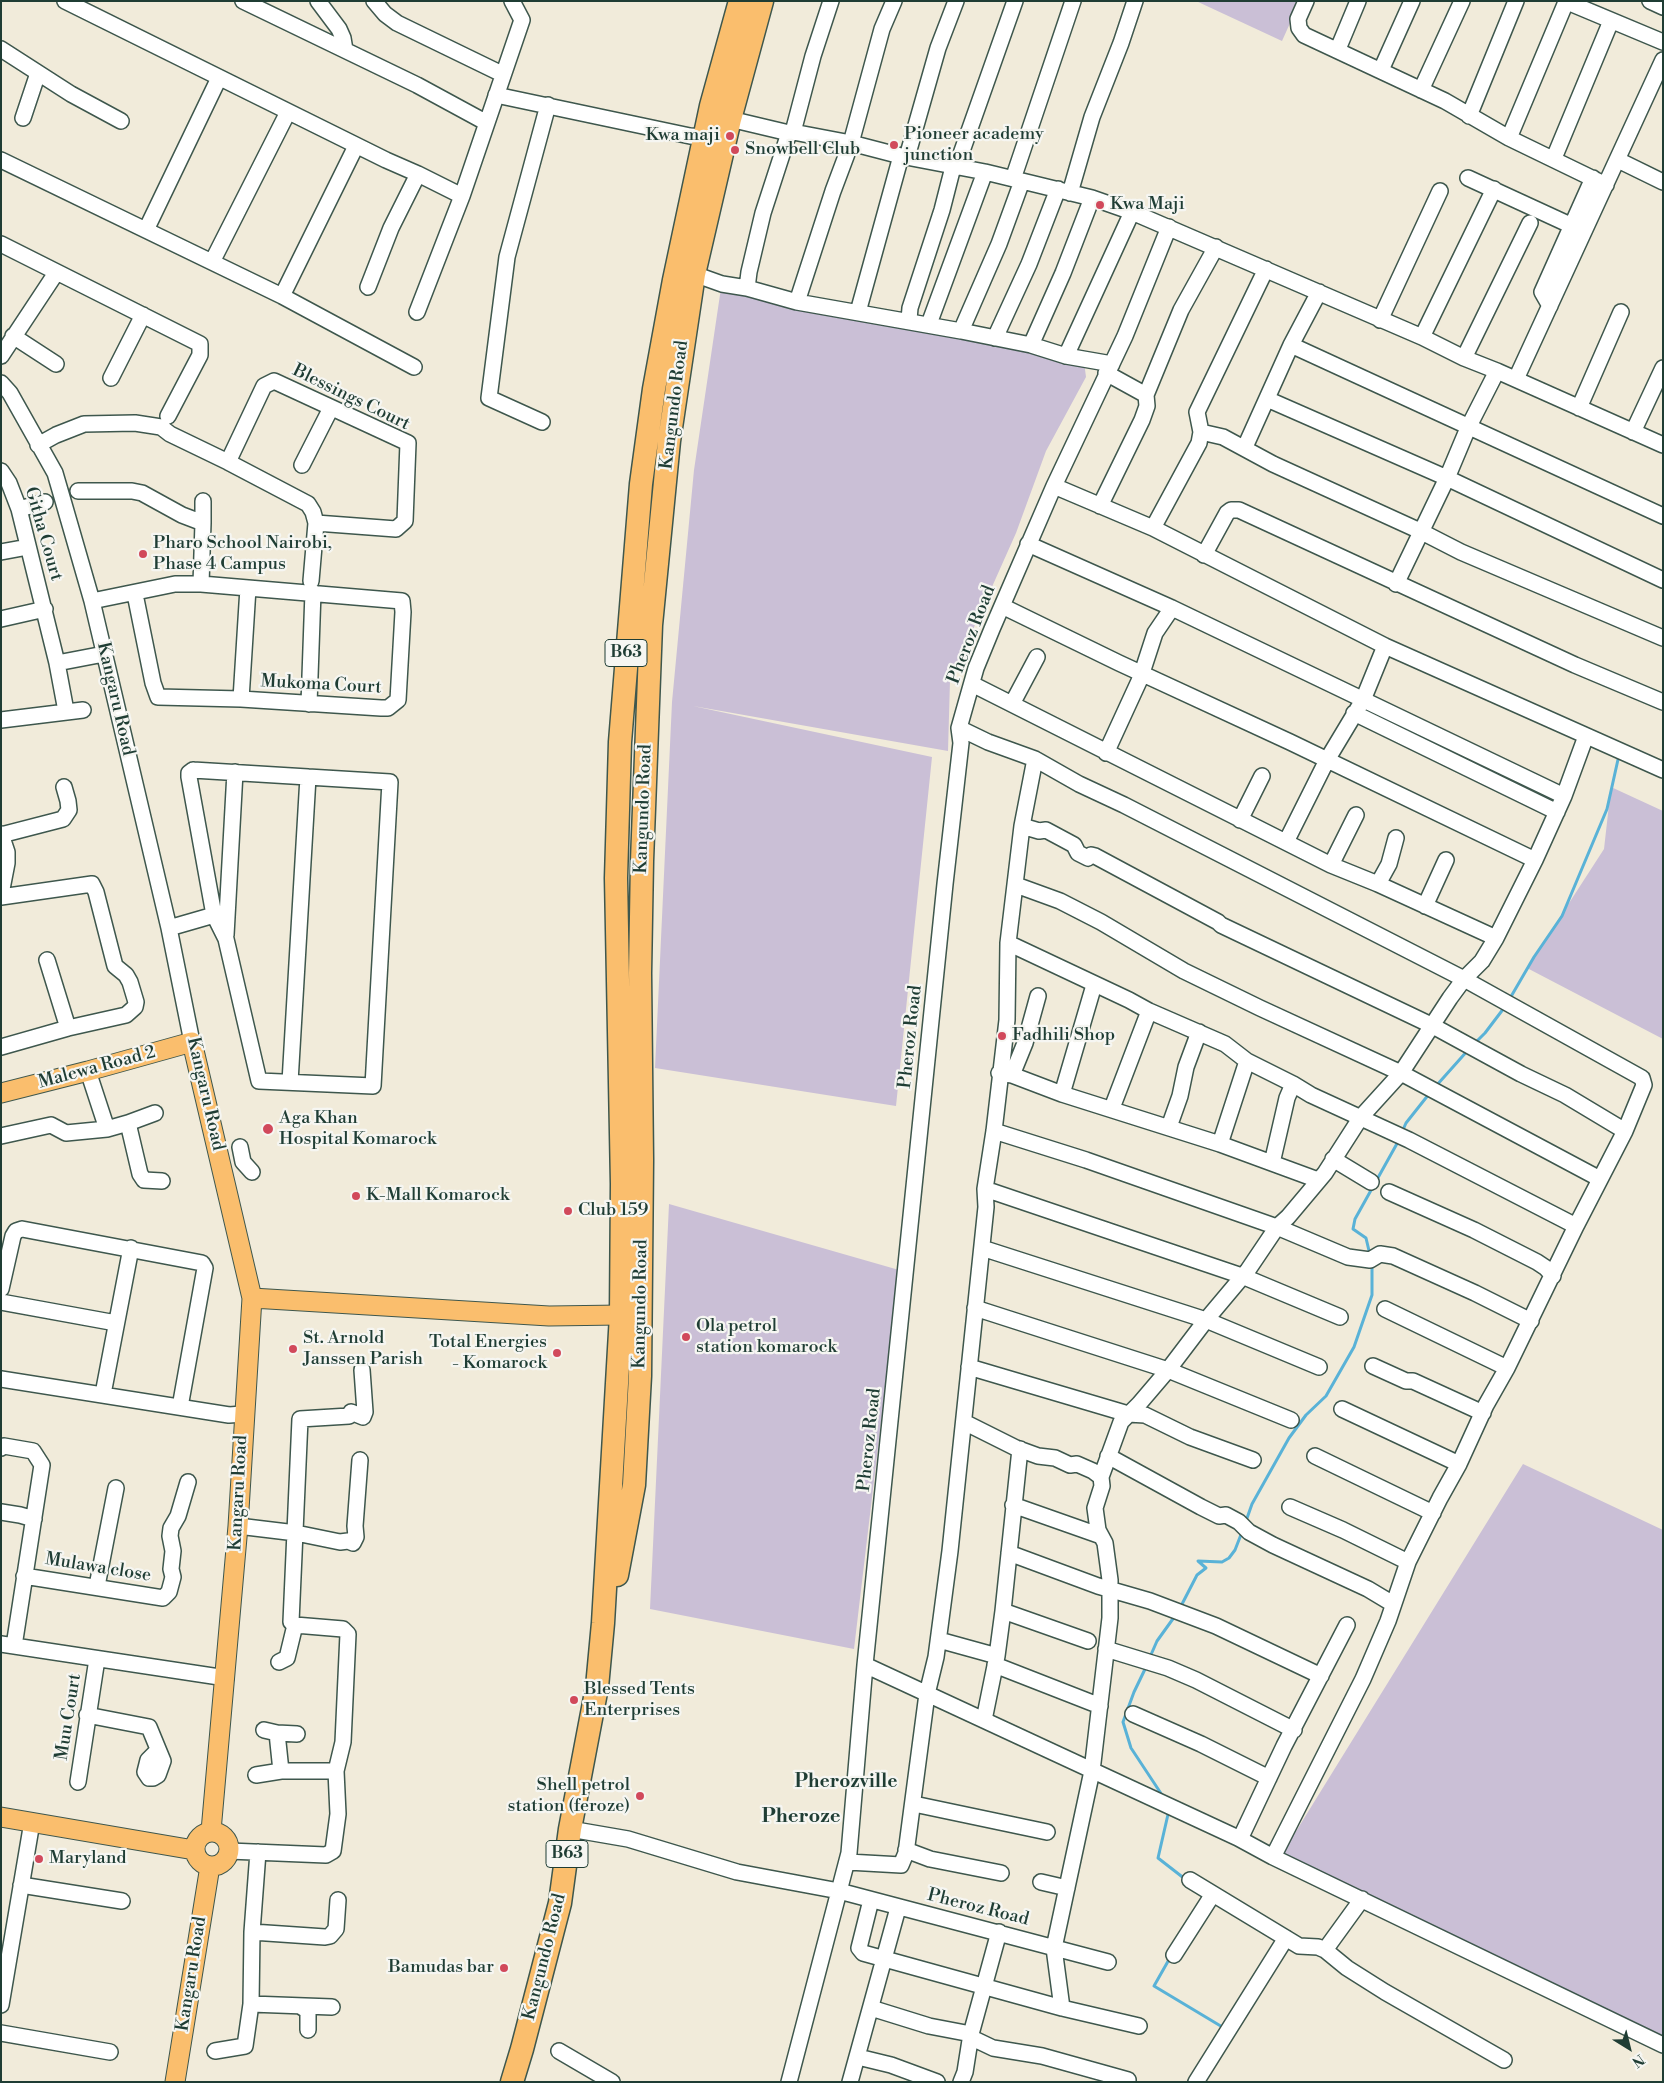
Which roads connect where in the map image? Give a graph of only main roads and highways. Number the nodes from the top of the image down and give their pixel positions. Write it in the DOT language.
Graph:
graph roads {
  1 [pos="740,1"];
  2 [pos="762,1"];
  3 [pos="192,1042"];
  4 [pos="2,1090"];
  5 [pos="252,1298"];
  6 [pos="621,1315"];
  7 [pos="603,1623"];
  8 [pos="1,1817"];
  9 [pos="211,1831"];
  10 [pos="194,1850"];
  11 [pos="210,1866"];
  12 [pos="175,2082"];
  13 [pos="512,2082"];
  1 -- 6 [label="highway, Kangundo Road / B63"];
  2 -- 7 [label="highway, Kangundo Road / B63"];
  3 -- 4 [label="main road, Malewa Road 2"];
  3 -- 5 [label="main road, Kangaru Road"];
  5 -- 6 [label="main road"];
  5 -- 9 [label="main road, Kangaru Road"];
  6 -- 7 [label="highway, Kangundo Road / B63"];
  7 -- 13 [label="highway, Kangundo Road / B63"];
  8 -- 10 [label="main road"];
  9 -- 10 [label="main road"];
  9 -- 11 [label="main road"];
  10 -- 11 [label="main road"];
  11 -- 12 [label="main road, Kangaru Road"];
}
